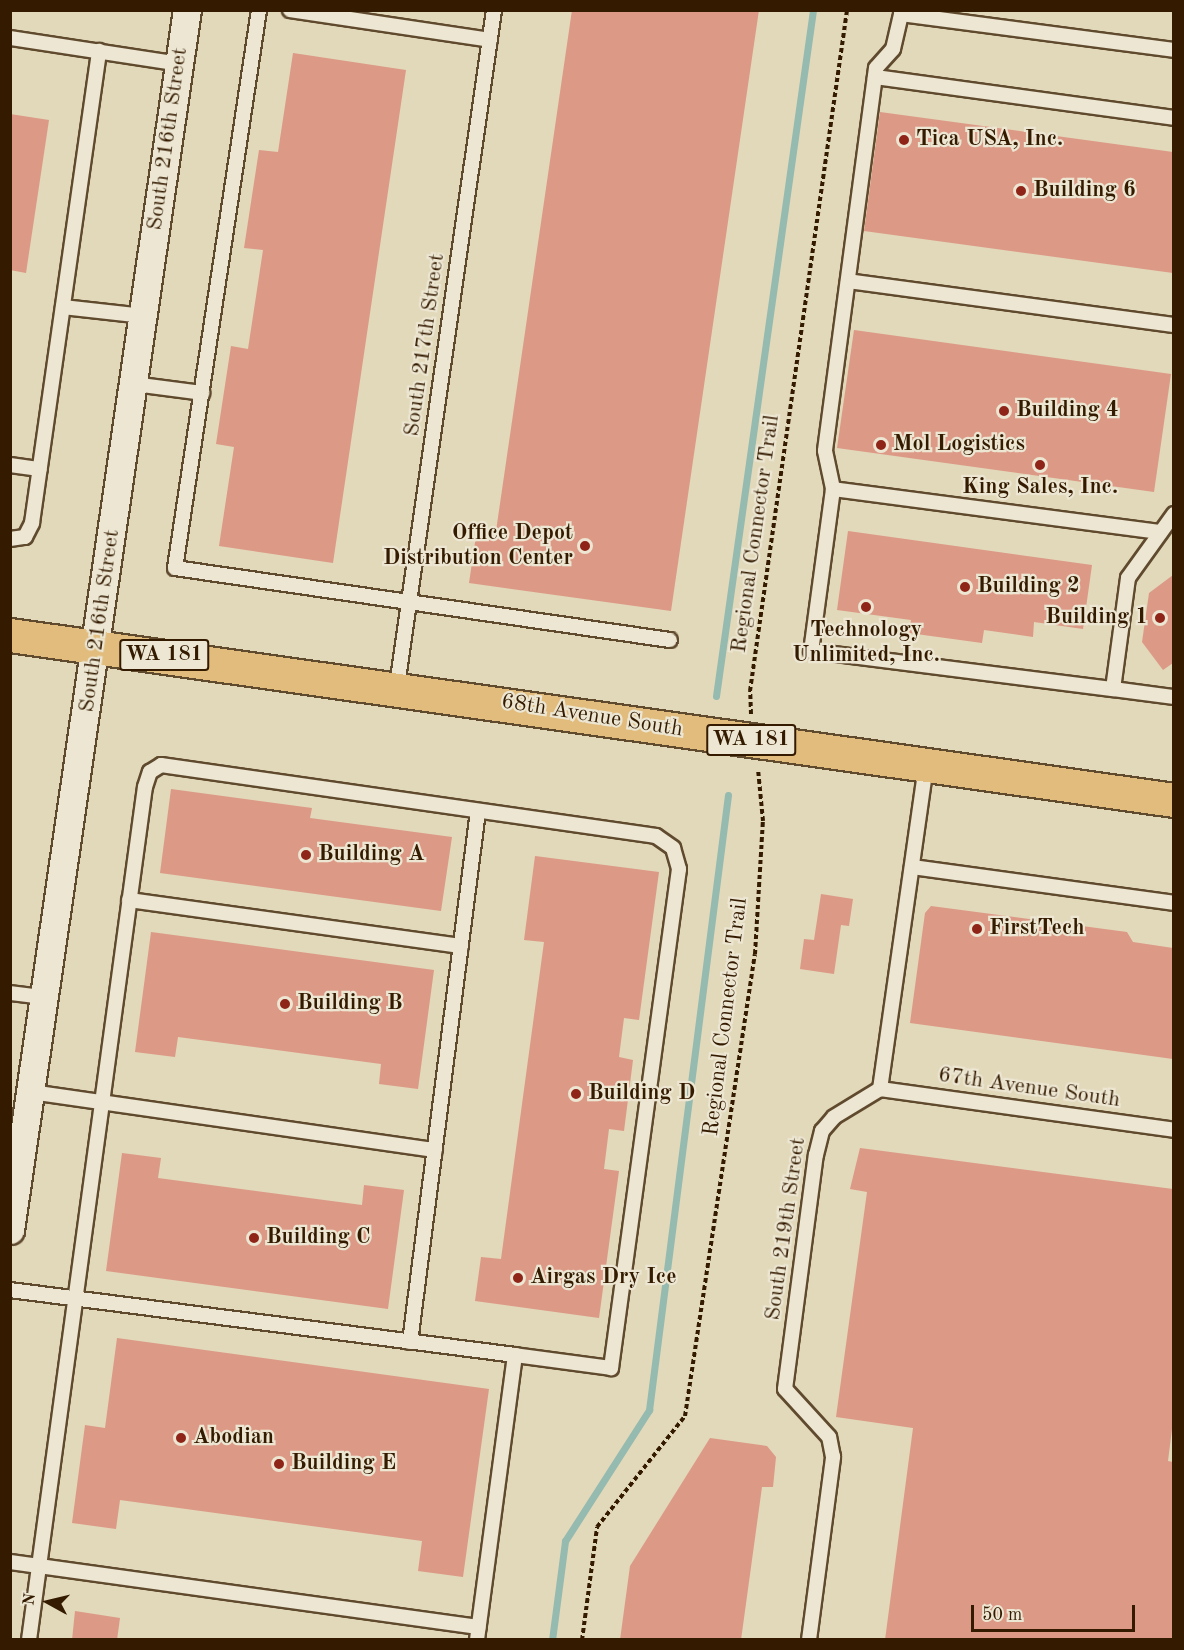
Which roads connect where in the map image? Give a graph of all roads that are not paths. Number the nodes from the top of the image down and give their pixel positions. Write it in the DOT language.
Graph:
graph roads {
  1 [pos="187,10"];
  2 [pos="259,10"];
  3 [pos="290,10"];
  4 [pos="494,10"];
  5 [pos="901,12"];
  6 [pos="10,38"];
  7 [pos="490,40"];
  8 [pos="1173,50"];
  9 [pos="99,51"];
  10 [pos="179,64"];
  11 [pos="875,77"];
  12 [pos="1173,117"];
  13 [pos="848,281"];
  14 [pos="63,307"];
  15 [pos="143,316"];
  16 [pos="1173,325"];
  17 [pos="134,384"];
  18 [pos="202,393"];
  19 [pos="10,465"];
  20 [pos="40,469"];
  21 [pos="833,489"];
  22 [pos="1173,514"];
  23 [pos="1160,532"];
  24 [pos="10,539"];
  25 [pos="410,600"];
  26 [pos="10,635"];
  27 [pos="670,640"];
  28 [pos="97,646"];
  29 [pos="397,686"];
  30 [pos="1113,689"];
  31 [pos="1173,697"];
  32 [pos="927,766"];
  33 [pos="1173,800"];
  34 [pos="478,811"];
  35 [pos="912,867"];
  36 [pos="129,900"];
  37 [pos="1173,903"];
  38 [pos="461,946"];
  39 [pos="10,993"];
  40 [pos="45,997"];
  41 [pos="880,1089"];
  42 [pos="31,1092"];
  43 [pos="101,1102"];
  44 [pos="1173,1130"];
  45 [pos="435,1150"];
  46 [pos="10,1230"];
  47 [pos="10,1290"];
  48 [pos="74,1298"];
  49 [pos="410,1342"];
  50 [pos="515,1355"];
  51 [pos="10,1562"];
  52 [pos="39,1566"];
  53 [pos="478,1633"];
  54 [pos="29,1640"];
  55 [pos="809,1640"];
  1 -- 10 [label="street, South 216th Street"];
  2 -- 18 [label="lane"];
  3 -- 7 [label="lane"];
  4 -- 7 [label="lane, South 217th Street"];
  5 -- 8 [label="lane"];
  5 -- 11 [label="lane"];
  6 -- 9 [label="lane"];
  7 -- 25 [label="lane, South 217th Street"];
  9 -- 10 [label="lane"];
  9 -- 14 [label="lane"];
  10 -- 15 [label="street, South 216th Street"];
  11 -- 12 [label="lane"];
  11 -- 13 [label="lane"];
  13 -- 16 [label="lane"];
  13 -- 21 [label="lane"];
  14 -- 15 [label="lane"];
  14 -- 20 [label="lane"];
  15 -- 17 [label="street, South 216th Street"];
  17 -- 18 [label="lane"];
  17 -- 28 [label="street, South 216th Street"];
  18 -- 25 [label="lane"];
  19 -- 20 [label="lane"];
  20 -- 24 [label="lane"];
  21 -- 23 [label="lane"];
  21 -- 30 [label="lane"];
  22 -- 23 [label="lane"];
  23 -- 30 [label="lane"];
  25 -- 27 [label="lane"];
  25 -- 29 [label="lane, South 217th Street"];
  26 -- 28 [label="main road, 68th Avenue South / WA 181"];
  28 -- 29 [label="main road, 68th Avenue South / WA 181"];
  28 -- 40 [label="street, South 216th Street"];
  29 -- 32 [label="main road, 68th Avenue South / WA 181"];
  30 -- 31 [label="lane"];
  32 -- 33 [label="main road, 68th Avenue South / WA 181"];
  32 -- 35 [label="lane"];
  34 -- 36 [label="lane"];
  34 -- 38 [label="lane"];
  34 -- 50 [label="lane"];
  35 -- 37 [label="lane"];
  35 -- 41 [label="lane"];
  36 -- 38 [label="lane"];
  36 -- 43 [label="lane"];
  38 -- 45 [label="lane"];
  39 -- 40 [label="lane"];
  40 -- 42 [label="street, South 216th Street"];
  41 -- 44 [label="lane, 67th Avenue South"];
  41 -- 55 [label="lane, South 219th Street"];
  42 -- 43 [label="lane"];
  42 -- 46 [label="street, South 216th Street"];
  43 -- 45 [label="lane"];
  43 -- 48 [label="lane"];
  45 -- 49 [label="lane"];
  47 -- 48 [label="lane"];
  48 -- 49 [label="lane"];
  48 -- 52 [label="lane"];
  49 -- 50 [label="lane"];
  50 -- 53 [label="lane"];
  51 -- 52 [label="lane"];
  52 -- 53 [label="lane"];
  52 -- 54 [label="lane"];
}
